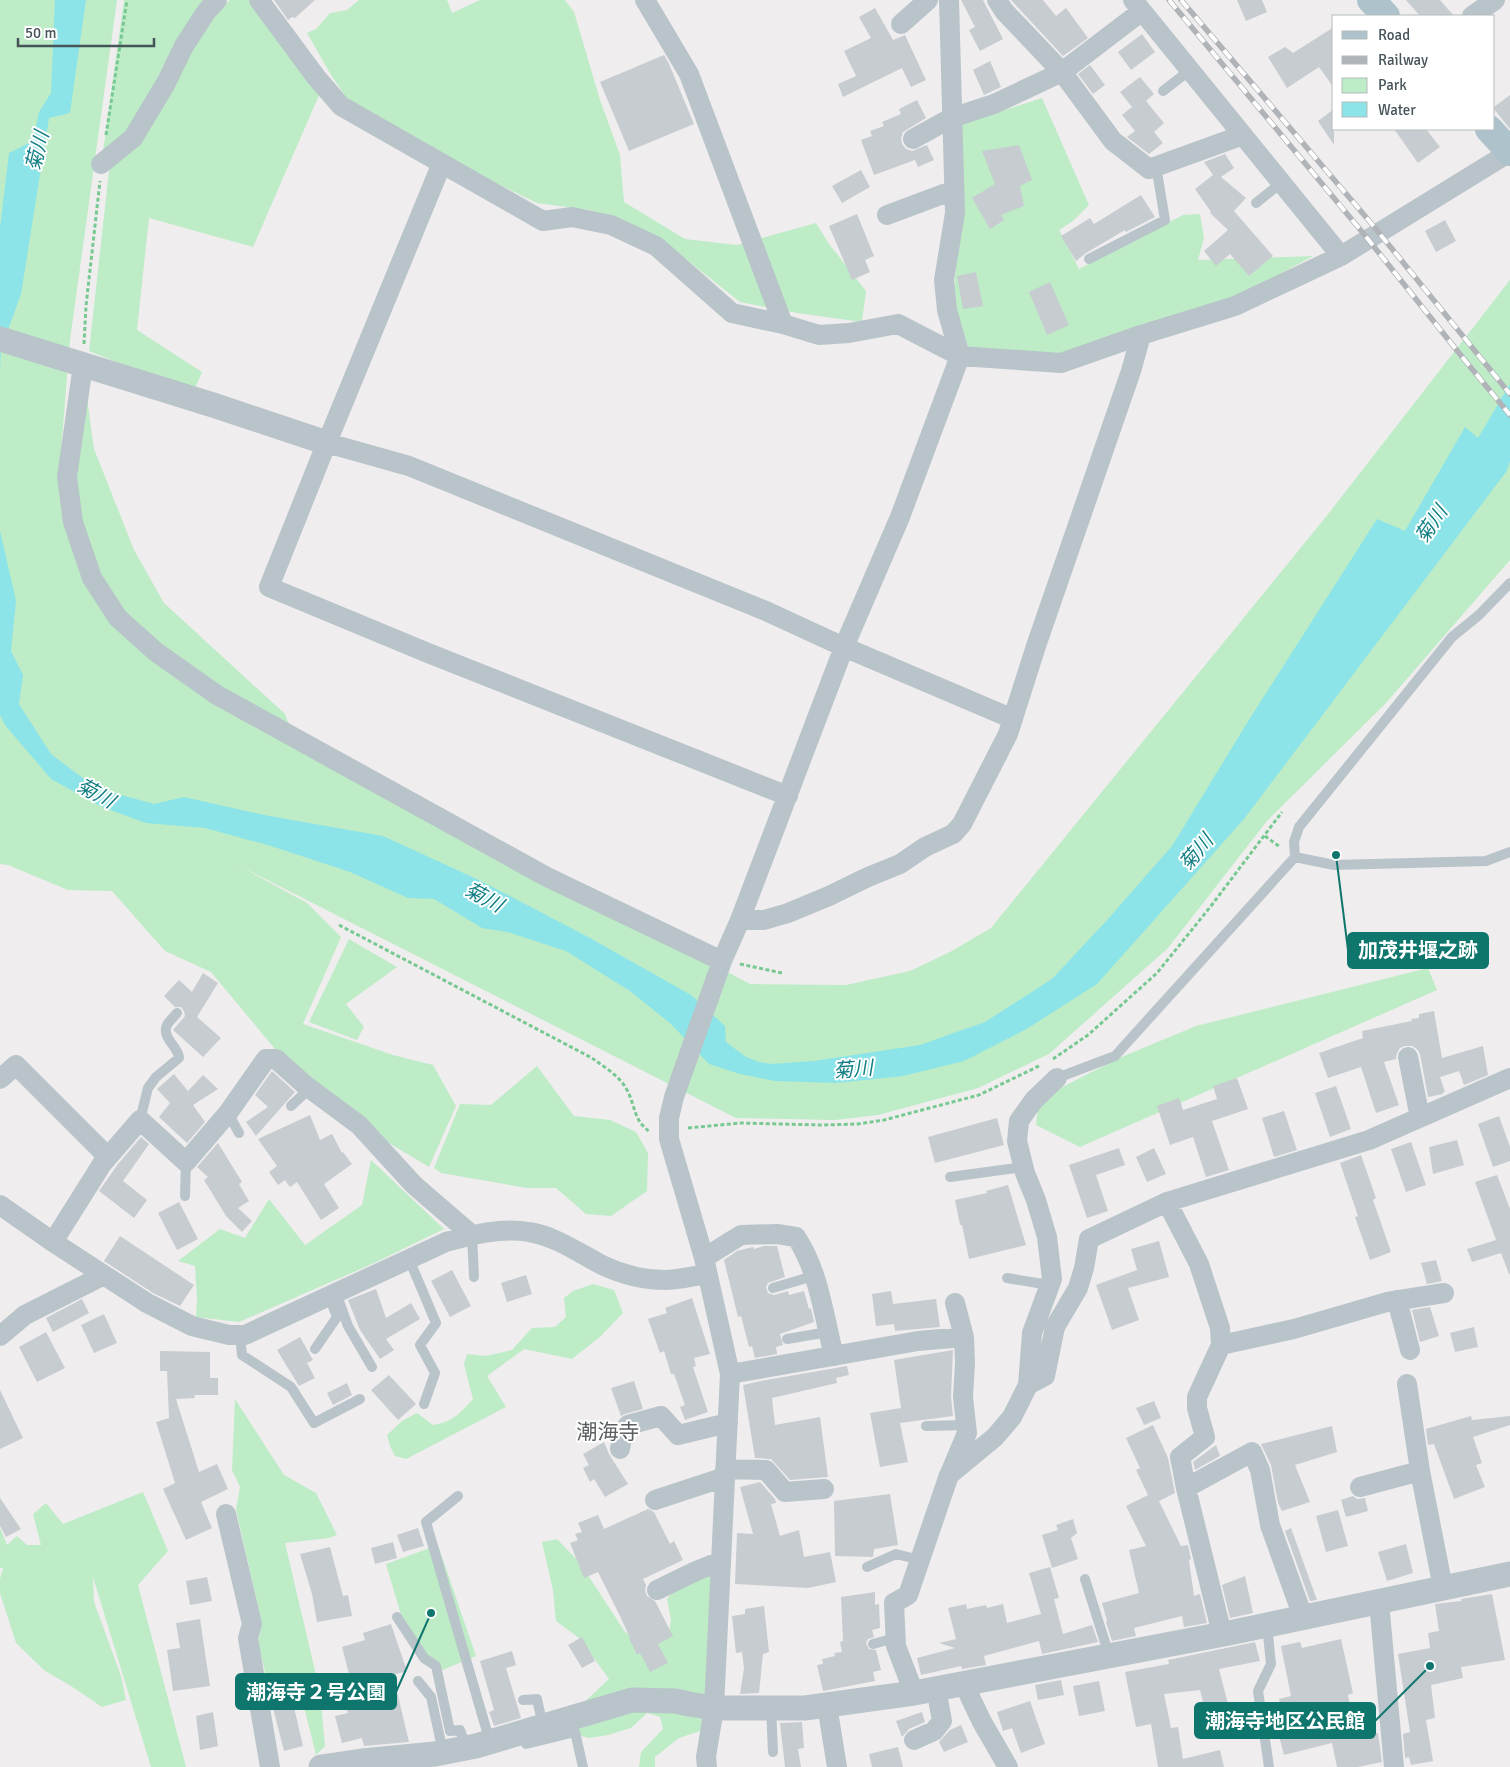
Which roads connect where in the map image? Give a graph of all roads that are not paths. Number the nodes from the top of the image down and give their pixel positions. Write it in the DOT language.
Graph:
graph roads {
  1 [pos="217,0"];
  2 [pos="259,0"];
  3 [pos="645,0"];
  4 [pos="928,0"];
  5 [pos="949,0"];
  6 [pos="997,0"];
  7 [pos="1371,0"];
  8 [pos="1495,0"];
  9 [pos="1137,5"];
  10 [pos="1385,15"];
  11 [pos="1473,15"];
  12 [pos="901,24"];
  13 [pos="1190,70"];
  14 [pos="1062,72"];
  15 [pos="1163,91"];
  16 [pos="951,118"];
  17 [pos="1490,130"];
  18 [pos="1243,135"];
  19 [pos="913,139"];
  20 [pos="1510,152"];
  21 [pos="442,163"];
  22 [pos="101,164"];
  23 [pos="1156,166"];
  24 [pos="1282,183"];
  25 [pos="954,190"];
  26 [pos="1256,203"];
  27 [pos="888,215"];
  28 [pos="1341,256"];
  29 [pos="1089,259"];
  30 [pos="783,324"];
  31 [pos="1141,335"];
  32 [pos="0,339"];
  33 [pos="960,356"];
  34 [pos="79,364"];
  35 [pos="327,443"];
  36 [pos="1510,583"];
  37 [pos="844,647"];
  38 [pos="1013,719"];
  39 [pos="788,796"];
  40 [pos="1510,852"];
  41 [pos="1295,857"];
  42 [pos="740,920"];
  43 [pos="721,965"];
  44 [pos="177,1013"];
  45 [pos="1408,1057"];
  46 [pos="1057,1078"];
  47 [pos="1510,1078"];
  48 [pos="0,1079"];
  49 [pos="310,1088"];
  50 [pos="291,1106"];
  51 [pos="228,1113"];
  52 [pos="1420,1118"];
  53 [pos="140,1120"];
  54 [pos="239,1133"];
  55 [pos="108,1158"];
  56 [pos="186,1162"];
  57 [pos="1023,1167"];
  58 [pos="950,1177"];
  59 [pos="185,1196"];
  60 [pos="1167,1202"];
  61 [pos="0,1205"];
  62 [pos="472,1235"];
  63 [pos="53,1242"];
  64 [pos="409,1259"];
  65 [pos="706,1266"];
  66 [pos="104,1275"];
  67 [pos="813,1276"];
  68 [pos="474,1277"];
  69 [pos="1007,1278"];
  70 [pos="1049,1285"];
  71 [pos="773,1288"];
  72 [pos="1444,1293"];
  73 [pos="333,1294"];
  74 [pos="1398,1300"];
  75 [pos="955,1303"];
  76 [pos="828,1332"];
  77 [pos="240,1335"];
  78 [pos="0,1336"];
  79 [pos="964,1337"];
  80 [pos="787,1339"];
  81 [pos="1221,1345"];
  82 [pos="315,1349"];
  83 [pos="1410,1350"];
  84 [pos="834,1356"];
  85 [pos="372,1367"];
  86 [pos="730,1374"];
  87 [pos="1407,1384"];
  88 [pos="1028,1385"];
  89 [pos="360,1399"];
  90 [pos="424,1404"];
  91 [pos="728,1423"];
  92 [pos="966,1425"];
  93 [pos="926,1426"];
  94 [pos="620,1449"];
  95 [pos="1420,1471"];
  96 [pos="725,1473"];
  97 [pos="949,1475"];
  98 [pos="1360,1487"];
  99 [pos="824,1488"];
  100 [pos="1186,1488"];
  101 [pos="458,1496"];
  102 [pos="655,1500"];
  103 [pos="226,1514"];
  104 [pos="920,1560"];
  105 [pos="721,1561"];
  106 [pos="867,1568"];
  107 [pos="1510,1574"];
  108 [pos="1085,1579"];
  109 [pos="1442,1588"];
  110 [pos="657,1590"];
  111 [pos="1378,1602"];
  112 [pos="397,1617"];
  113 [pos="1303,1617"];
  114 [pos="1267,1624"];
  115 [pos="1222,1634"];
  116 [pos="895,1638"];
  117 [pos="873,1644"];
  118 [pos="1110,1655"];
  119 [pos="418,1681"];
  120 [pos="963,1682"];
  121 [pos="925,1691"];
  122 [pos="523,1700"];
  123 [pos="827,1705"];
  124 [pos="714,1708"];
  125 [pos="771,1708"];
  126 [pos="543,1726"];
  127 [pos="499,1739"];
  128 [pos="914,1740"];
  129 [pos="455,1750"];
  130 [pos="772,1752"];
  131 [pos="362,1764"];
  132 [pos="270,1767"];
  133 [pos="321,1767"];
  134 [pos="583,1767"];
  135 [pos="707,1767"];
  136 [pos="837,1767"];
  137 [pos="1008,1767"];
  138 [pos="1269,1767"];
  139 [pos="1394,1767"];
  1 -- 22 [label="street"];
  2 -- 21 [label="street"];
  3 -- 30 [label="street"];
  4 -- 12 [label="street"];
  5 -- 16 [label="street"];
  6 -- 14 [label="street"];
  7 -- 10 [label="main road"];
  8 -- 11 [label="street"];
  9 -- 13 [label="street"];
  9 -- 14 [label="street"];
  13 -- 15 [label="lane"];
  13 -- 18 [label="street"];
  14 -- 16 [label="street"];
  14 -- 23 [label="street"];
  16 -- 19 [label="street"];
  16 -- 25 [label="street"];
  17 -- 20 [label="main road"];
  18 -- 23 [label="street"];
  18 -- 24 [label="street"];
  20 -- 28 [label="street"];
  21 -- 30 [label="street"];
  21 -- 35 [label="street"];
  23 -- 29 [label="lane"];
  24 -- 26 [label="lane"];
  24 -- 28 [label="street"];
  25 -- 27 [label="street"];
  25 -- 33 [label="street"];
  28 -- 31 [label="street"];
  30 -- 33 [label="street"];
  31 -- 33 [label="street"];
  31 -- 38 [label="street"];
  32 -- 34 [label="street"];
  33 -- 37 [label="street"];
  34 -- 35 [label="street"];
  34 -- 43 [label="street"];
  35 -- 37 [label="street"];
  35 -- 39 [label="street"];
  36 -- 41 [label="lane"];
  37 -- 38 [label="street"];
  37 -- 39 [label="street"];
  38 -- 42 [label="street"];
  39 -- 42 [label="street"];
  40 -- 41 [label="lane"];
  41 -- 46 [label="lane"];
  42 -- 43 [label="street"];
  43 -- 65 [label="street"];
  44 -- 53 [label="lane"];
  45 -- 52 [label="street"];
  46 -- 57 [label="street"];
  47 -- 52 [label="street"];
  48 -- 55 [label="street"];
  49 -- 50 [label="lane"];
  49 -- 51 [label="street"];
  49 -- 62 [label="street"];
  51 -- 54 [label="lane"];
  51 -- 56 [label="street"];
  52 -- 60 [label="street"];
  53 -- 55 [label="street"];
  53 -- 56 [label="street"];
  55 -- 63 [label="street"];
  56 -- 59 [label="lane"];
  57 -- 58 [label="lane"];
  57 -- 70 [label="street"];
  60 -- 81 [label="street"];
  60 -- 88 [label="street"];
  61 -- 63 [label="street"];
  62 -- 64 [label="street"];
  62 -- 65 [label="street"];
  62 -- 68 [label="lane"];
  63 -- 66 [label="street"];
  64 -- 73 [label="street"];
  64 -- 90 [label="lane"];
  65 -- 67 [label="street"];
  65 -- 86 [label="street"];
  66 -- 77 [label="street"];
  66 -- 78 [label="street"];
  67 -- 71 [label="lane"];
  67 -- 76 [label="street"];
  69 -- 70 [label="lane"];
  70 -- 88 [label="street"];
  72 -- 74 [label="street"];
  73 -- 77 [label="street"];
  73 -- 82 [label="lane"];
  73 -- 85 [label="lane"];
  74 -- 81 [label="street"];
  74 -- 83 [label="street"];
  75 -- 79 [label="street"];
  76 -- 80 [label="lane"];
  76 -- 84 [label="street"];
  77 -- 89 [label="lane"];
  79 -- 84 [label="street"];
  79 -- 92 [label="street"];
  81 -- 100 [label="street"];
  84 -- 86 [label="street"];
  86 -- 91 [label="street"];
  87 -- 95 [label="street"];
  88 -- 97 [label="street"];
  91 -- 94 [label="street"];
  91 -- 96 [label="street"];
  92 -- 93 [label="lane"];
  92 -- 97 [label="street"];
  95 -- 98 [label="street"];
  95 -- 109 [label="street"];
  96 -- 99 [label="street"];
  96 -- 102 [label="street"];
  96 -- 105 [label="street"];
  97 -- 104 [label="street"];
  100 -- 113 [label="street"];
  100 -- 115 [label="street"];
  101 -- 127 [label="lane"];
  103 -- 132 [label="street"];
  104 -- 106 [label="lane"];
  104 -- 116 [label="street"];
  105 -- 110 [label="street"];
  105 -- 124 [label="street"];
  107 -- 109 [label="street"];
  108 -- 118 [label="lane"];
  109 -- 111 [label="street"];
  111 -- 113 [label="street"];
  111 -- 139 [label="street"];
  112 -- 129 [label="lane"];
  113 -- 114 [label="street"];
  114 -- 115 [label="street"];
  114 -- 138 [label="lane"];
  115 -- 118 [label="street"];
  116 -- 117 [label="lane"];
  116 -- 121 [label="street"];
  118 -- 120 [label="street"];
  119 -- 129 [label="lane"];
  120 -- 121 [label="street"];
  120 -- 137 [label="street"];
  121 -- 123 [label="street"];
  121 -- 128 [label="street"];
  122 -- 126 [label="lane"];
  123 -- 125 [label="street"];
  123 -- 136 [label="street"];
  124 -- 125 [label="street"];
  124 -- 126 [label="street"];
  124 -- 135 [label="street"];
  125 -- 130 [label="lane"];
  126 -- 127 [label="street"];
  127 -- 129 [label="street"];
  127 -- 134 [label="lane"];
  129 -- 131 [label="street"];
  131 -- 133 [label="street"];
}
